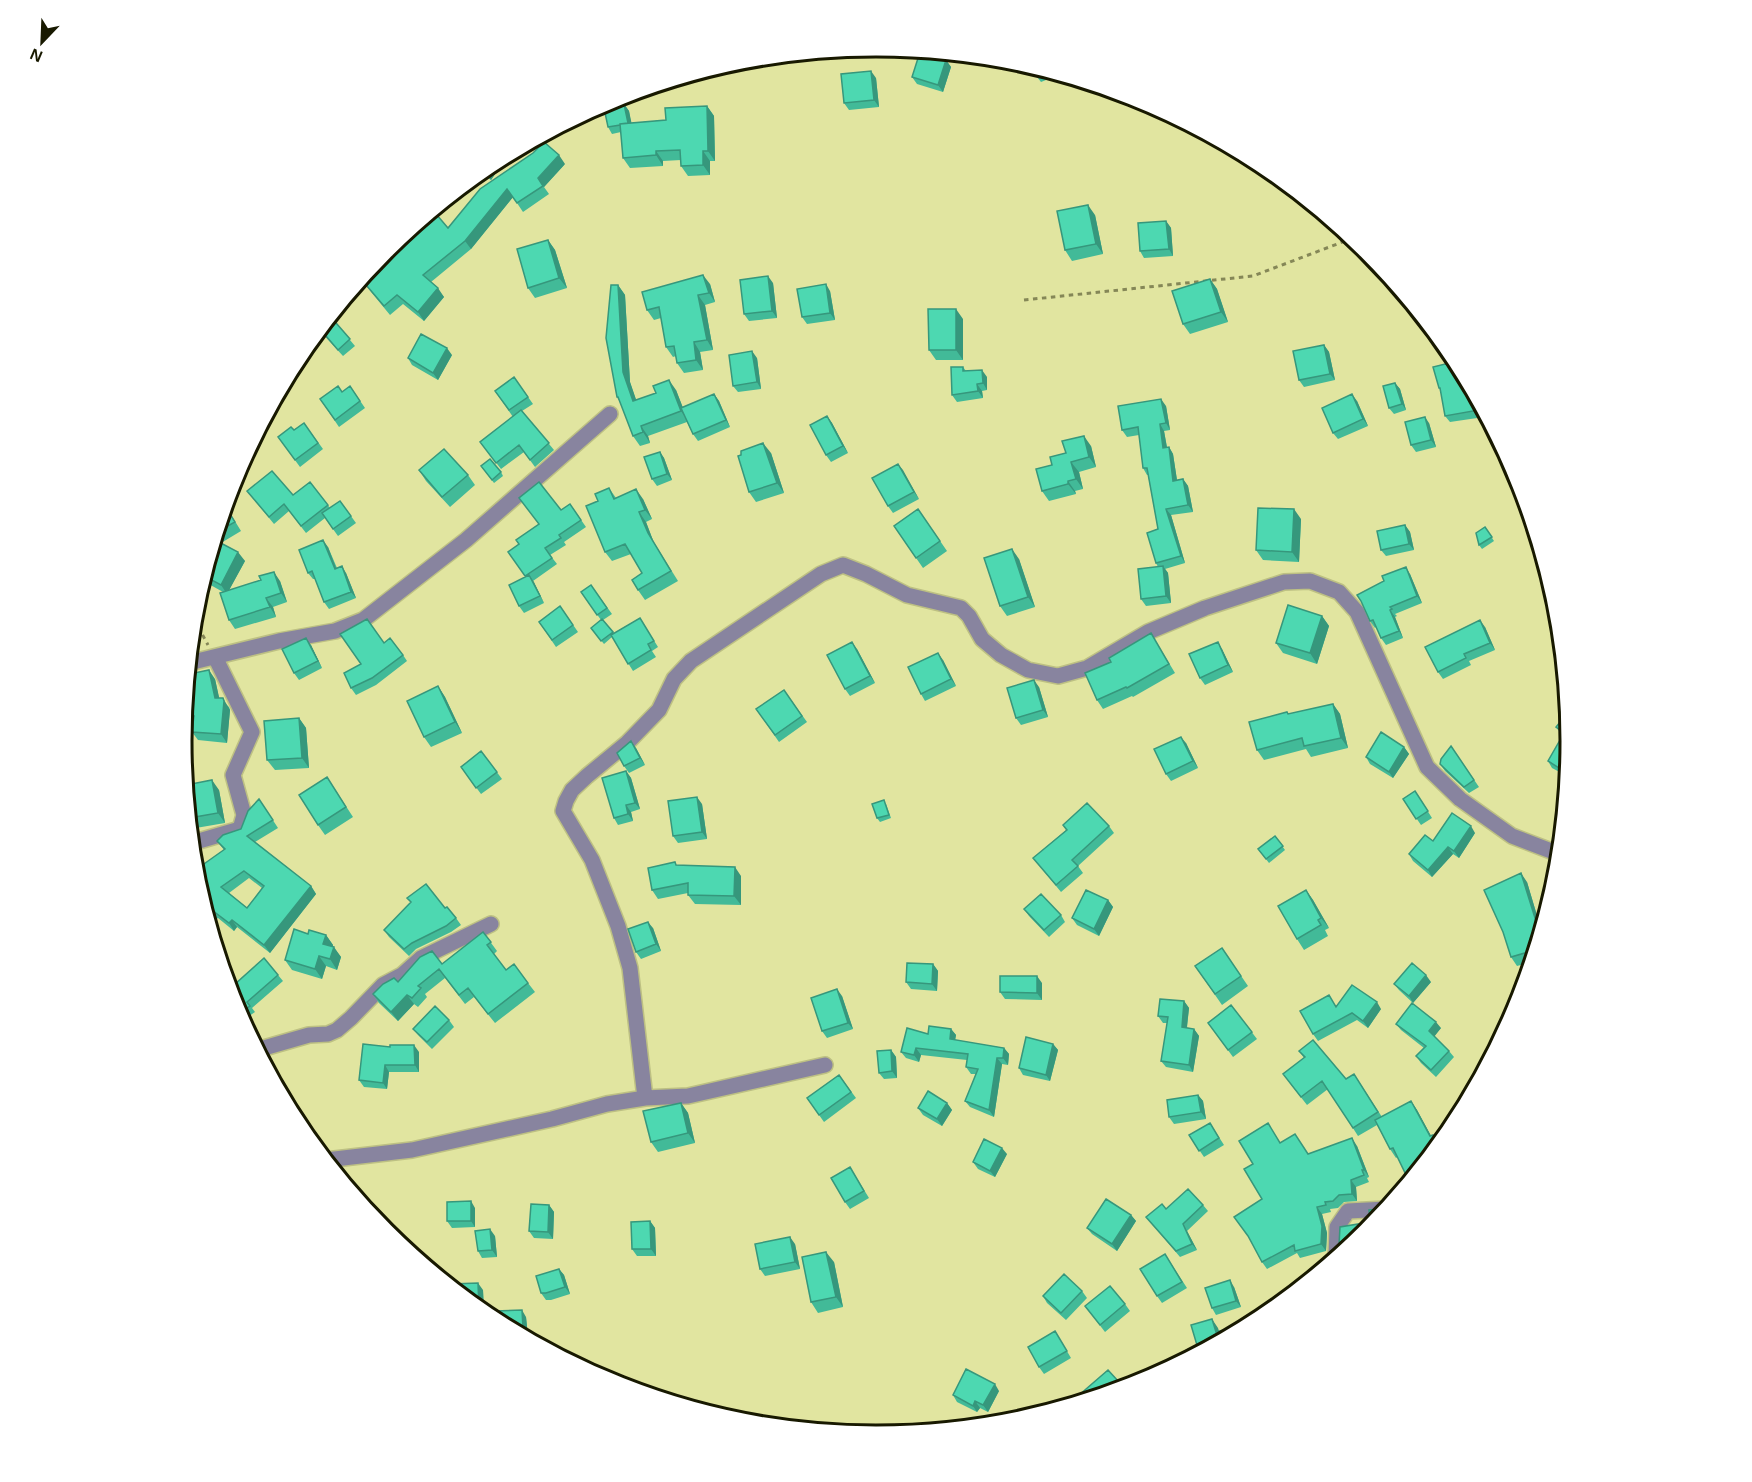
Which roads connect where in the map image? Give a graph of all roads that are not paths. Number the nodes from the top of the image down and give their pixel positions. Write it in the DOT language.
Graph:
graph roads {
  1 [pos="610,414"];
  2 [pos="215,657"];
  3 [pos="197,661"];
  4 [pos="200,841"];
  5 [pos="1551,851"];
  6 [pos="491,924"];
  7 [pos="265,1048"];
  8 [pos="825,1065"];
  9 [pos="645,1098"];
  10 [pos="335,1159"];
  11 [pos="1374,1210"];
  12 [pos="1336,1246"];
  1 -- 2 [label="street"];
  2 -- 3 [label="street"];
  2 -- 4 [label="street"];
  5 -- 9 [label="street"];
  6 -- 7 [label="street"];
  8 -- 9 [label="street"];
  9 -- 10 [label="street"];
  11 -- 12 [label="street"];
}
